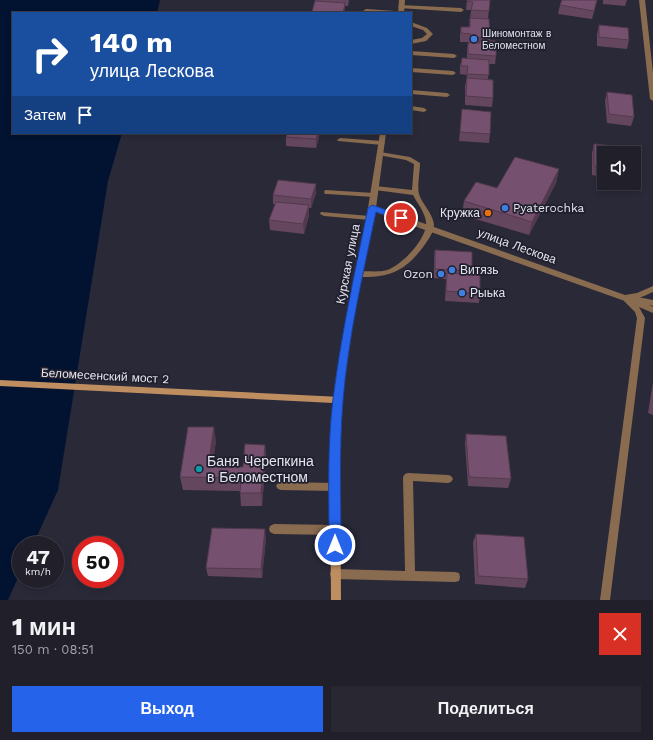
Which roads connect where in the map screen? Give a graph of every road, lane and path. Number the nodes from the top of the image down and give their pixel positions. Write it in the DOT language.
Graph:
graph roads {
  1 [pos="402,0"];
  2 [pos="642,0"];
  3 [pos="401,10"];
  4 [pos="461,10"];
  5 [pos="366,11"];
  6 [pos="381,12"];
  7 [pos="412,24"];
  8 [pos="412,42"];
  9 [pos="412,53"];
  10 [pos="454,56"];
  11 [pos="412,70"];
  12 [pos="453,74"];
  13 [pos="412,92"];
  14 [pos="447,95"];
  15 [pos="653,100"];
  16 [pos="412,108"];
  17 [pos="424,110"];
  18 [pos="383,134"];
  19 [pos="340,140"];
  20 [pos="382,143"];
  21 [pos="380,154"];
  22 [pos="328,192"];
  23 [pos="375,192"];
  24 [pos="415,193"];
  25 [pos="372,208"];
  26 [pos="324,214"];
  27 [pos="370,218"];
  28 [pos="430,228"];
  29 [pos="359,274"];
  30 [pos="653,289"];
  31 [pos="625,298"];
  32 [pos="653,303"];
  33 [pos="653,310"];
  34 [pos="0,383"];
  35 [pos="338,400"];
  36 [pos="448,480"];
  37 [pos="281,486"];
  38 [pos="335,488"];
  39 [pos="274,529"];
  40 [pos="335,530"];
  41 [pos="335,574"];
  42 [pos="410,575"];
  43 [pos="455,577"];
  44 [pos="336,600"];
  45 [pos="605,600"];
  1 -- 3 [label="street"];
  2 -- 15 [label="street"];
  3 -- 4 [label="street"];
  5 -- 6 [label="street"];
  7 -- 8 [label="street"];
  9 -- 10 [label="street"];
  11 -- 12 [label="street"];
  13 -- 14 [label="street"];
  16 -- 17 [label="street"];
  18 -- 20 [label="street, Курская улица"];
  19 -- 20 [label="street"];
  20 -- 21 [label="street, Курская улица"];
  21 -- 23 [label="street, Курская улица"];
  21 -- 24 [label="street"];
  22 -- 23 [label="street"];
  23 -- 24 [label="street"];
  23 -- 25 [label="street, Курская улица"];
  24 -- 28 [label="street"];
  25 -- 27 [label="street, Курская улица"];
  25 -- 28 [label="street, улица Лескова"];
  26 -- 27 [label="street"];
  27 -- 29 [label="street, Курская улица"];
  28 -- 29 [label="street"];
  28 -- 31 [label="street, улица Лескова"];
  29 -- 35 [label="street, Курская улица"];
  30 -- 31 [label="street"];
  31 -- 32 [label="street"];
  31 -- 33 [label="street"];
  31 -- 45 [label="street"];
  34 -- 35 [label="main road, Беломесенский мост 2"];
  35 -- 38 [label="main road, Курская улица"];
  36 -- 42 [label="street"];
  37 -- 38 [label="street"];
  38 -- 40 [label="main road, Курская улица"];
  39 -- 40 [label="street"];
  40 -- 41 [label="main road, Курская улица"];
  41 -- 42 [label="street"];
  41 -- 44 [label="main road, Курская улица"];
  42 -- 43 [label="street"];
}
